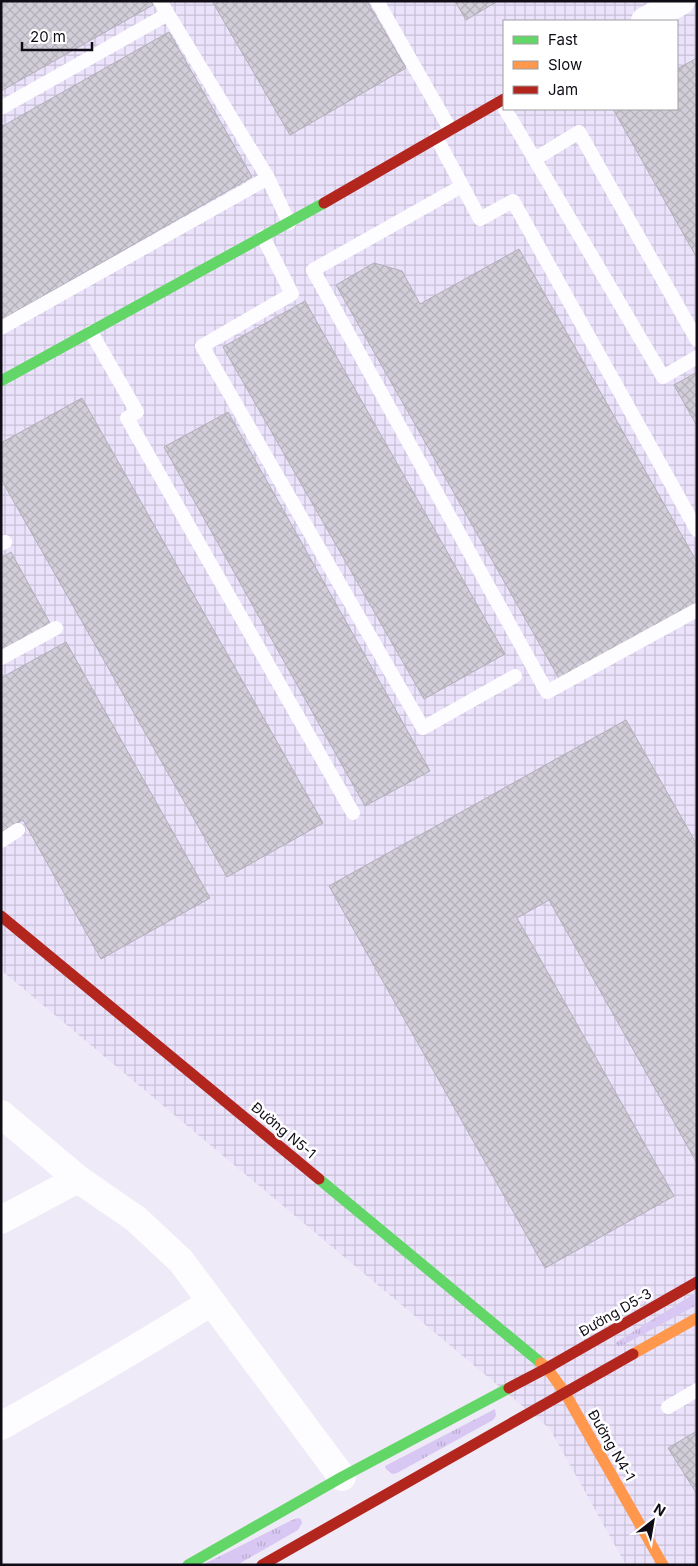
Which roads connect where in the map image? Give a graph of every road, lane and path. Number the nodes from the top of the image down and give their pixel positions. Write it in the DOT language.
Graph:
graph roads {
  1 [pos="160,1"];
  2 [pos="377,1"];
  3 [pos="681,1"];
  4 [pos="168,14"];
  5 [pos="647,20"];
  6 [pos="503,104"];
  7 [pos="1,108"];
  8 [pos="507,110"];
  9 [pos="450,129"];
  10 [pos="436,137"];
  11 [pos="535,158"];
  12 [pos="268,178"];
  13 [pos="462,186"];
  14 [pos="290,223"];
  15 [pos="263,238"];
  16 [pos="1,328"];
  17 [pos="91,332"];
  18 [pos="697,340"];
  19 [pos="697,357"];
  20 [pos="1,381"];
  21 [pos="697,530"];
  22 [pos="697,610"];
  23 [pos="56,628"];
  24 [pos="1,658"];
  25 [pos="515,676"];
  26 [pos="353,813"];
  27 [pos="18,830"];
  28 [pos="1,841"];
  29 [pos="1,916"];
  30 [pos="1,1114"];
  31 [pos="78,1179"];
  32 [pos="1,1220"];
  33 [pos="697,1282"];
  34 [pos="211,1302"];
  35 [pos="697,1318"];
  36 [pos="547,1368"];
  37 [pos="697,1390"];
  38 [pos="565,1393"];
  39 [pos="668,1407"];
  40 [pos="1,1426"];
  41 [pos="331,1487"];
  42 [pos="188,1565"];
  43 [pos="262,1565"];
  44 [pos="663,1565"];
  1 -- 4 [label="lane"];
  2 -- 9 [label="lane"];
  3 -- 5 [label="street"];
  4 -- 7 [label="lane"];
  4 -- 12 [label="lane"];
  6 -- 9 [label="street"];
  8 -- 11 [label="lane"];
  9 -- 10 [label="street"];
  10 -- 13 [label="lane"];
  10 -- 14 [label="street"];
  11 -- 18 [label="lane"];
  11 -- 19 [label="lane"];
  12 -- 14 [label="lane"];
  12 -- 16 [label="lane"];
  13 -- 21 [label="lane"];
  13 -- 22 [label="lane"];
  14 -- 15 [label="street"];
  15 -- 17 [label="street"];
  15 -- 25 [label="lane"];
  17 -- 20 [label="street"];
  17 -- 26 [label="lane"];
  23 -- 24 [label="lane"];
  27 -- 28 [label="lane"];
  29 -- 36 [label="street, Đường N5-1"];
  30 -- 31 [label="street"];
  31 -- 32 [label="street"];
  31 -- 34 [label="street"];
  33 -- 36 [label="street, Đường D5-3"];
  34 -- 40 [label="street"];
  34 -- 41 [label="street"];
  35 -- 38 [label="street"];
  36 -- 38 [label="street, Đường N5-1"];
  36 -- 41 [label="street, Đường D5-3"];
  37 -- 39 [label="lane"];
  38 -- 43 [label="street"];
  38 -- 44 [label="street, Đường N4-1"];
  41 -- 42 [label="street, Đường D5-3"];
}
